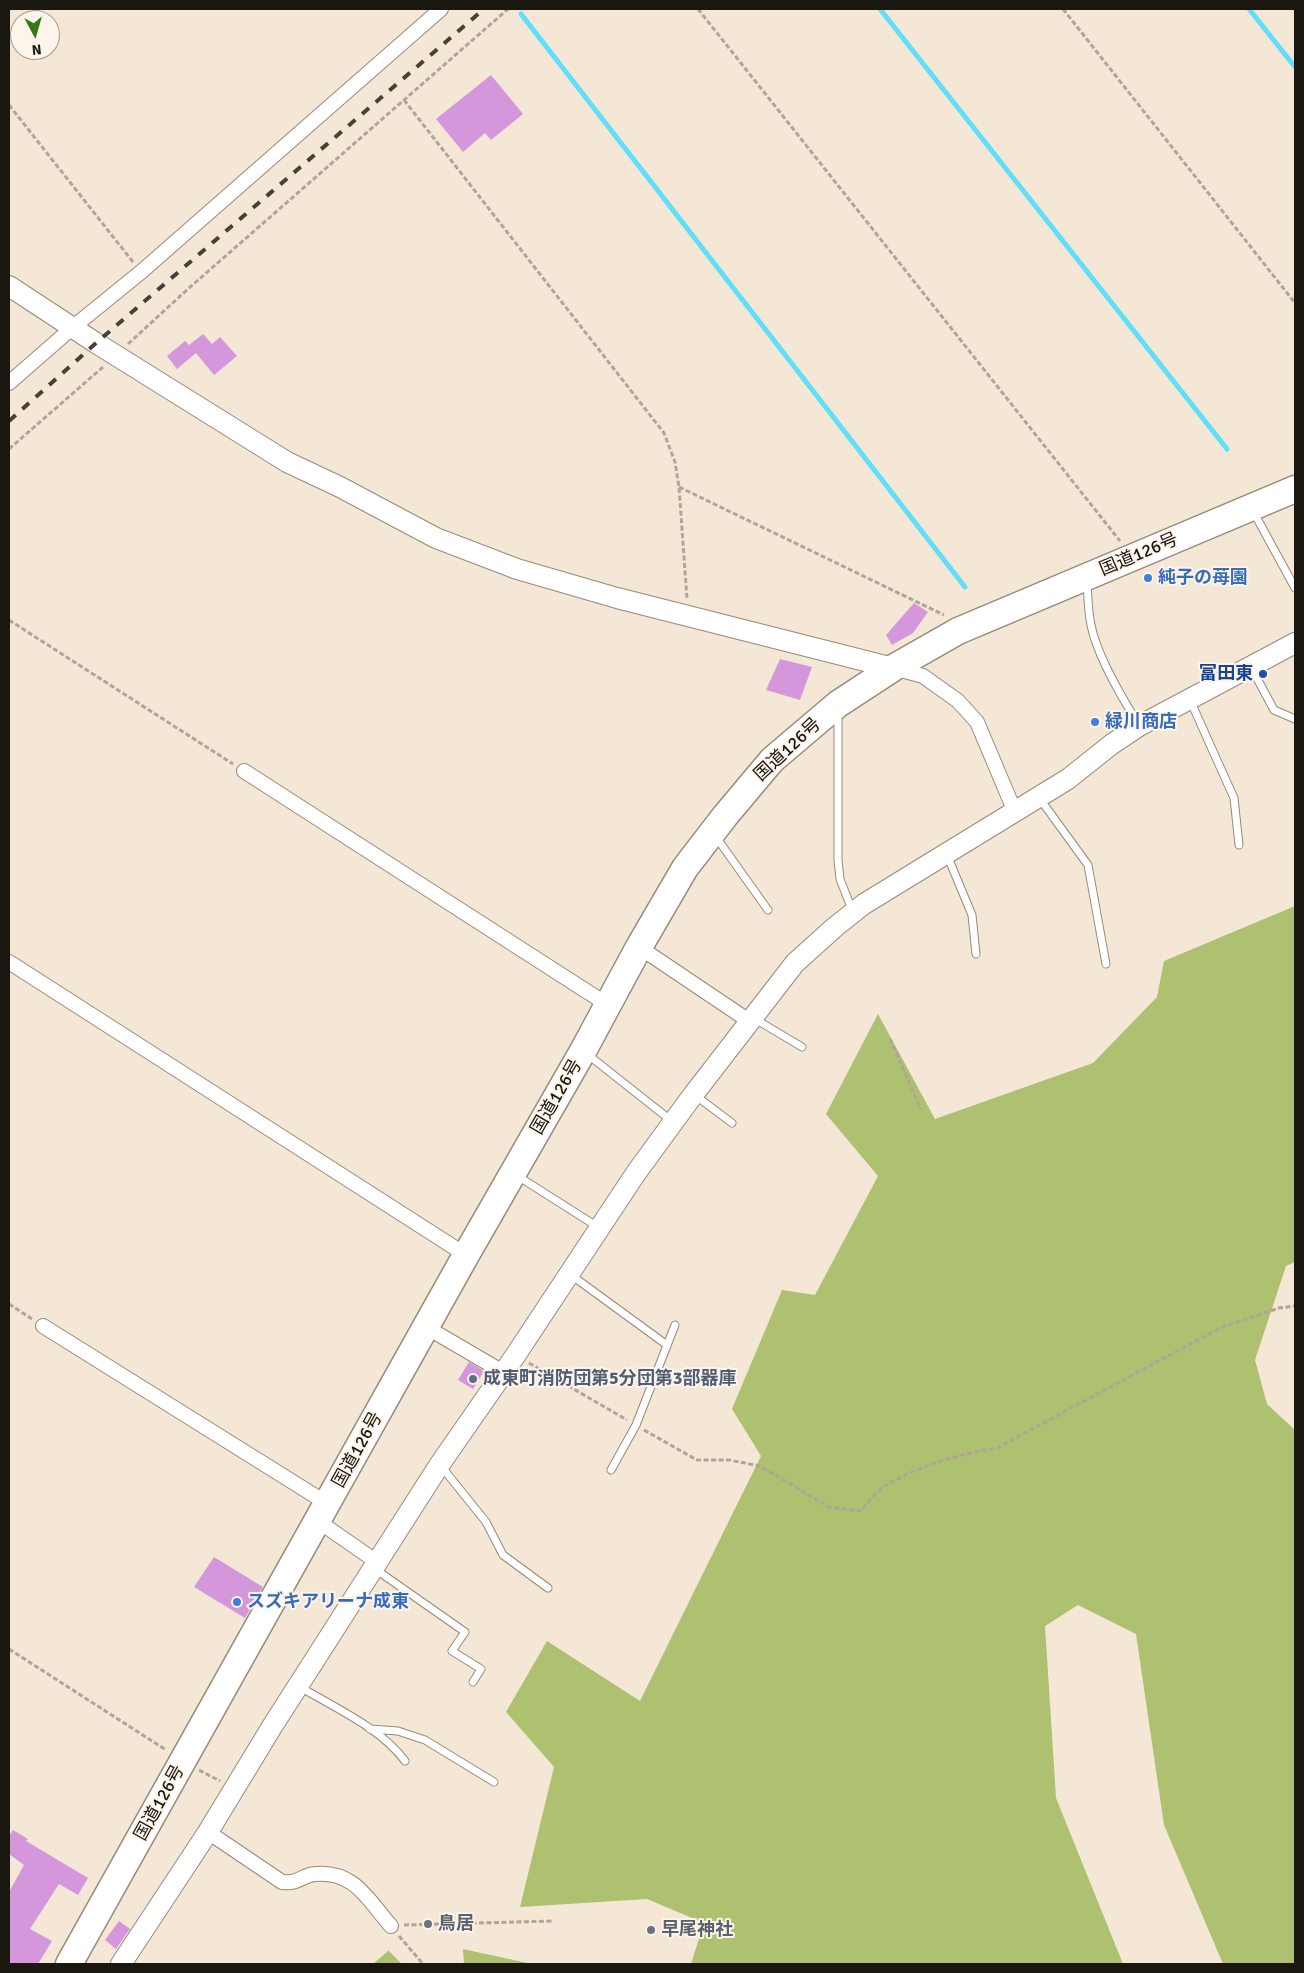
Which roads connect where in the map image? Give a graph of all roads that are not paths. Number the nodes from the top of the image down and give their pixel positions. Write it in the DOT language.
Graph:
graph roads {
  1 [pos="441,9"];
  2 [pos="9,286"];
  3 [pos="72,328"];
  4 [pos="9,382"];
  5 [pos="1295,489"];
  6 [pos="1251,508"];
  7 [pos="1086,577"];
  8 [pos="1295,588"];
  9 [pos="1295,643"];
  10 [pos="1251,666"];
  11 [pos="893,668"];
  12 [pos="1190,699"];
  13 [pos="838,704"];
  14 [pos="1295,719"];
  15 [pos="1139,726"];
  16 [pos="244,771"];
  17 [pos="1039,797"];
  18 [pos="1015,812"];
  19 [pos="712,832"];
  20 [pos="1239,845"];
  21 [pos="946,854"];
  22 [pos="768,910"];
  23 [pos="853,913"];
  24 [pos="639,947"];
  25 [pos="976,954"];
  26 [pos="9,962"];
  27 [pos="1106,964"];
  28 [pos="608,1005"];
  29 [pos="751,1019"];
  30 [pos="802,1046"];
  31 [pos="583,1051"];
  32 [pos="693,1094"];
  33 [pos="673,1122"];
  34 [pos="732,1123"];
  35 [pos="514,1173"];
  36 [pos="600,1228"];
  37 [pos="466,1255"];
  38 [pos="570,1274"];
  39 [pos="675,1325"];
  40 [pos="44,1326"];
  41 [pos="426,1327"];
  42 [pos="668,1345"];
  43 [pos="503,1372"];
  44 [pos="440,1464"];
  45 [pos="611,1470"];
  46 [pos="323,1513"];
  47 [pos="376,1565"];
  48 [pos="548,1588"];
  49 [pos="473,1682"];
  50 [pos="298,1685"];
  51 [pos="370,1729"];
  52 [pos="405,1761"];
  53 [pos="494,1782"];
  54 [pos="208,1832"];
  55 [pos="390,1926"];
  56 [pos="69,1964"];
  57 [pos="121,1964"];
  1 -- 3 [label="street"];
  2 -- 3 [label="street"];
  3 -- 4 [label="street"];
  3 -- 11 [label="street"];
  5 -- 6 [label="highway, 国道126号"];
  6 -- 7 [label="highway, 国道126号"];
  6 -- 8 [label="lane"];
  7 -- 11 [label="highway, 国道126号"];
  7 -- 15 [label="lane"];
  9 -- 10 [label="street"];
  10 -- 12 [label="street"];
  10 -- 14 [label="lane"];
  11 -- 13 [label="highway, 国道126号"];
  11 -- 18 [label="street"];
  12 -- 15 [label="street"];
  12 -- 20 [label="lane"];
  13 -- 19 [label="highway, 国道126号"];
  13 -- 23 [label="lane"];
  15 -- 17 [label="street"];
  16 -- 28 [label="street"];
  17 -- 18 [label="street"];
  17 -- 27 [label="lane"];
  18 -- 21 [label="street"];
  19 -- 22 [label="lane"];
  19 -- 24 [label="highway, 国道126号"];
  21 -- 23 [label="street"];
  21 -- 25 [label="lane"];
  23 -- 29 [label="street"];
  24 -- 28 [label="highway, 国道126号"];
  24 -- 29 [label="street"];
  26 -- 37 [label="street"];
  28 -- 31 [label="highway, 国道126号"];
  29 -- 30 [label="lane"];
  29 -- 32 [label="street"];
  31 -- 33 [label="lane"];
  31 -- 35 [label="highway, 国道126号"];
  32 -- 33 [label="street"];
  32 -- 34 [label="lane"];
  33 -- 36 [label="street"];
  35 -- 36 [label="lane"];
  35 -- 37 [label="highway, 国道126号"];
  36 -- 38 [label="street"];
  37 -- 41 [label="highway, 国道126号"];
  38 -- 42 [label="lane"];
  38 -- 43 [label="street"];
  39 -- 42 [label="lane"];
  40 -- 46 [label="street"];
  41 -- 43 [label="street"];
  41 -- 46 [label="highway, 国道126号"];
  42 -- 45 [label="lane"];
  43 -- 44 [label="street"];
  44 -- 47 [label="street"];
  44 -- 48 [label="lane"];
  46 -- 47 [label="street"];
  46 -- 56 [label="highway, 国道126号"];
  47 -- 49 [label="lane"];
  47 -- 50 [label="street"];
  50 -- 51 [label="lane"];
  50 -- 54 [label="street"];
  51 -- 52 [label="lane"];
  51 -- 53 [label="lane"];
  54 -- 55 [label="street"];
  54 -- 57 [label="street"];
}
